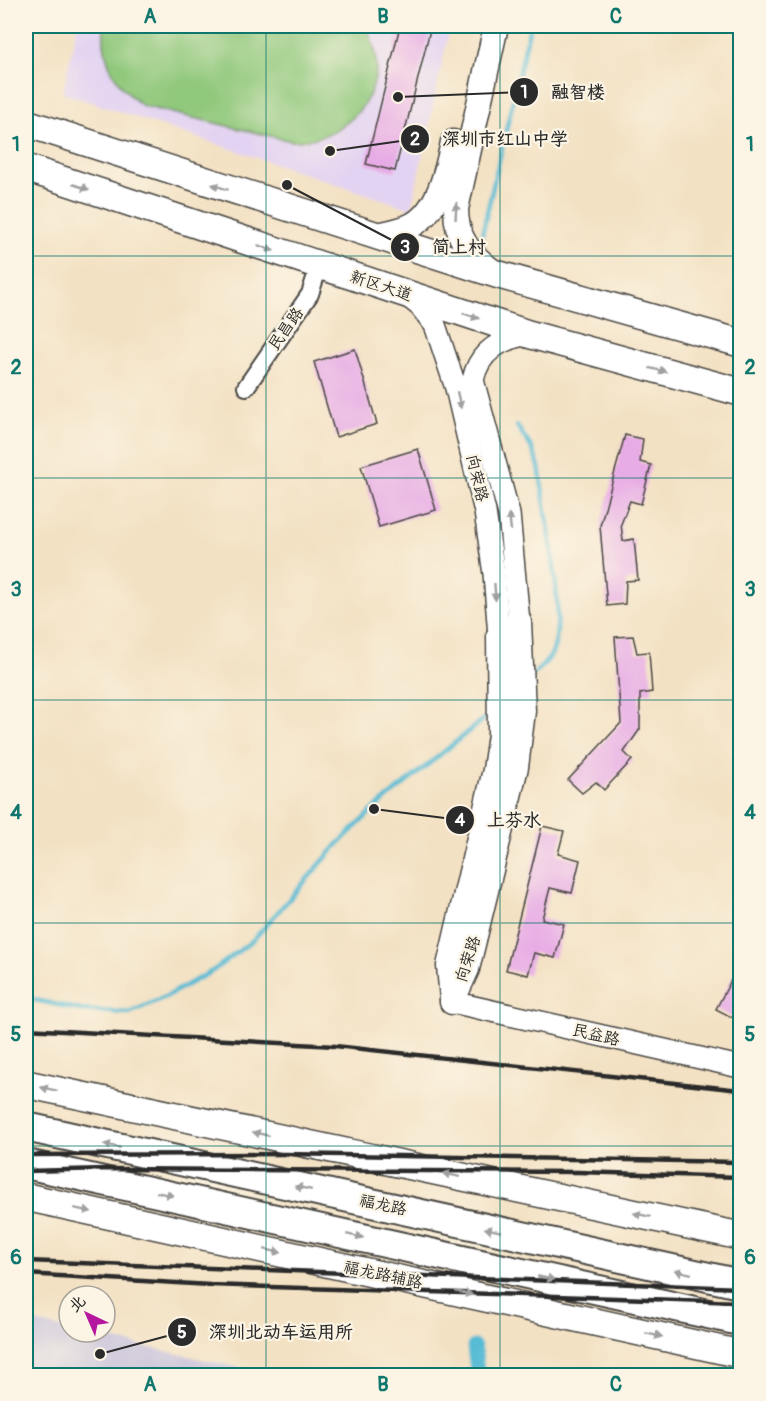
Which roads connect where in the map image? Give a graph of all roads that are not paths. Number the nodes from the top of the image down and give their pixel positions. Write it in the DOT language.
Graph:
graph roads {
  1 [pos="479,26"];
  2 [pos="496,26"];
  3 [pos="26,123"];
  4 [pos="26,168"];
  5 [pos="375,236"];
  6 [pos="319,266"];
  7 [pos="496,274"];
  8 [pos="406,295"];
  9 [pos="528,334"];
  10 [pos="741,343"];
  11 [pos="246,387"];
  12 [pos="741,392"];
  13 [pos="519,622"];
  14 [pos="498,635"];
  15 [pos="452,1002"];
  16 [pos="741,1067"];
  17 [pos="26,1084"];
  18 [pos="26,1126"];
  19 [pos="26,1164"];
  20 [pos="26,1197"];
  21 [pos="741,1236"];
  22 [pos="741,1284"];
  23 [pos="741,1321"];
  24 [pos="741,1354"];
  1 -- 5 [label="main road"];
  7 -- 2 [label="main road, one-way"];
  5 -- 3 [label="main road, one-way"];
  4 -- 6 [label="main road, 新区大道, one-way"];
  5 -- 7 [label="main road"];
  6 -- 8 [label="main road, 新区大道"];
  6 -- 11 [label="street, 民昌路"];
  7 -- 10 [label="main road"];
  8 -- 9 [label="main road, 新区大道, one-way"];
  8 -- 14 [label="street, 向荣路, one-way"];
  9 -- 12 [label="main road, 新区大道, one-way"];
  13 -- 9 [label="street, 向荣路, one-way"];
  13 -- 15 [label="main road, 向荣路"];
  14 -- 15 [label="main road, 向荣路"];
  15 -- 16 [label="street, 民益路"];
  21 -- 17 [label="main road, one-way"];
  22 -- 18 [label="highway, 福龙路, one-way"];
  19 -- 23 [label="highway, one-way"];
  20 -- 24 [label="main road, 福龙路辅路, one-way"];
}
